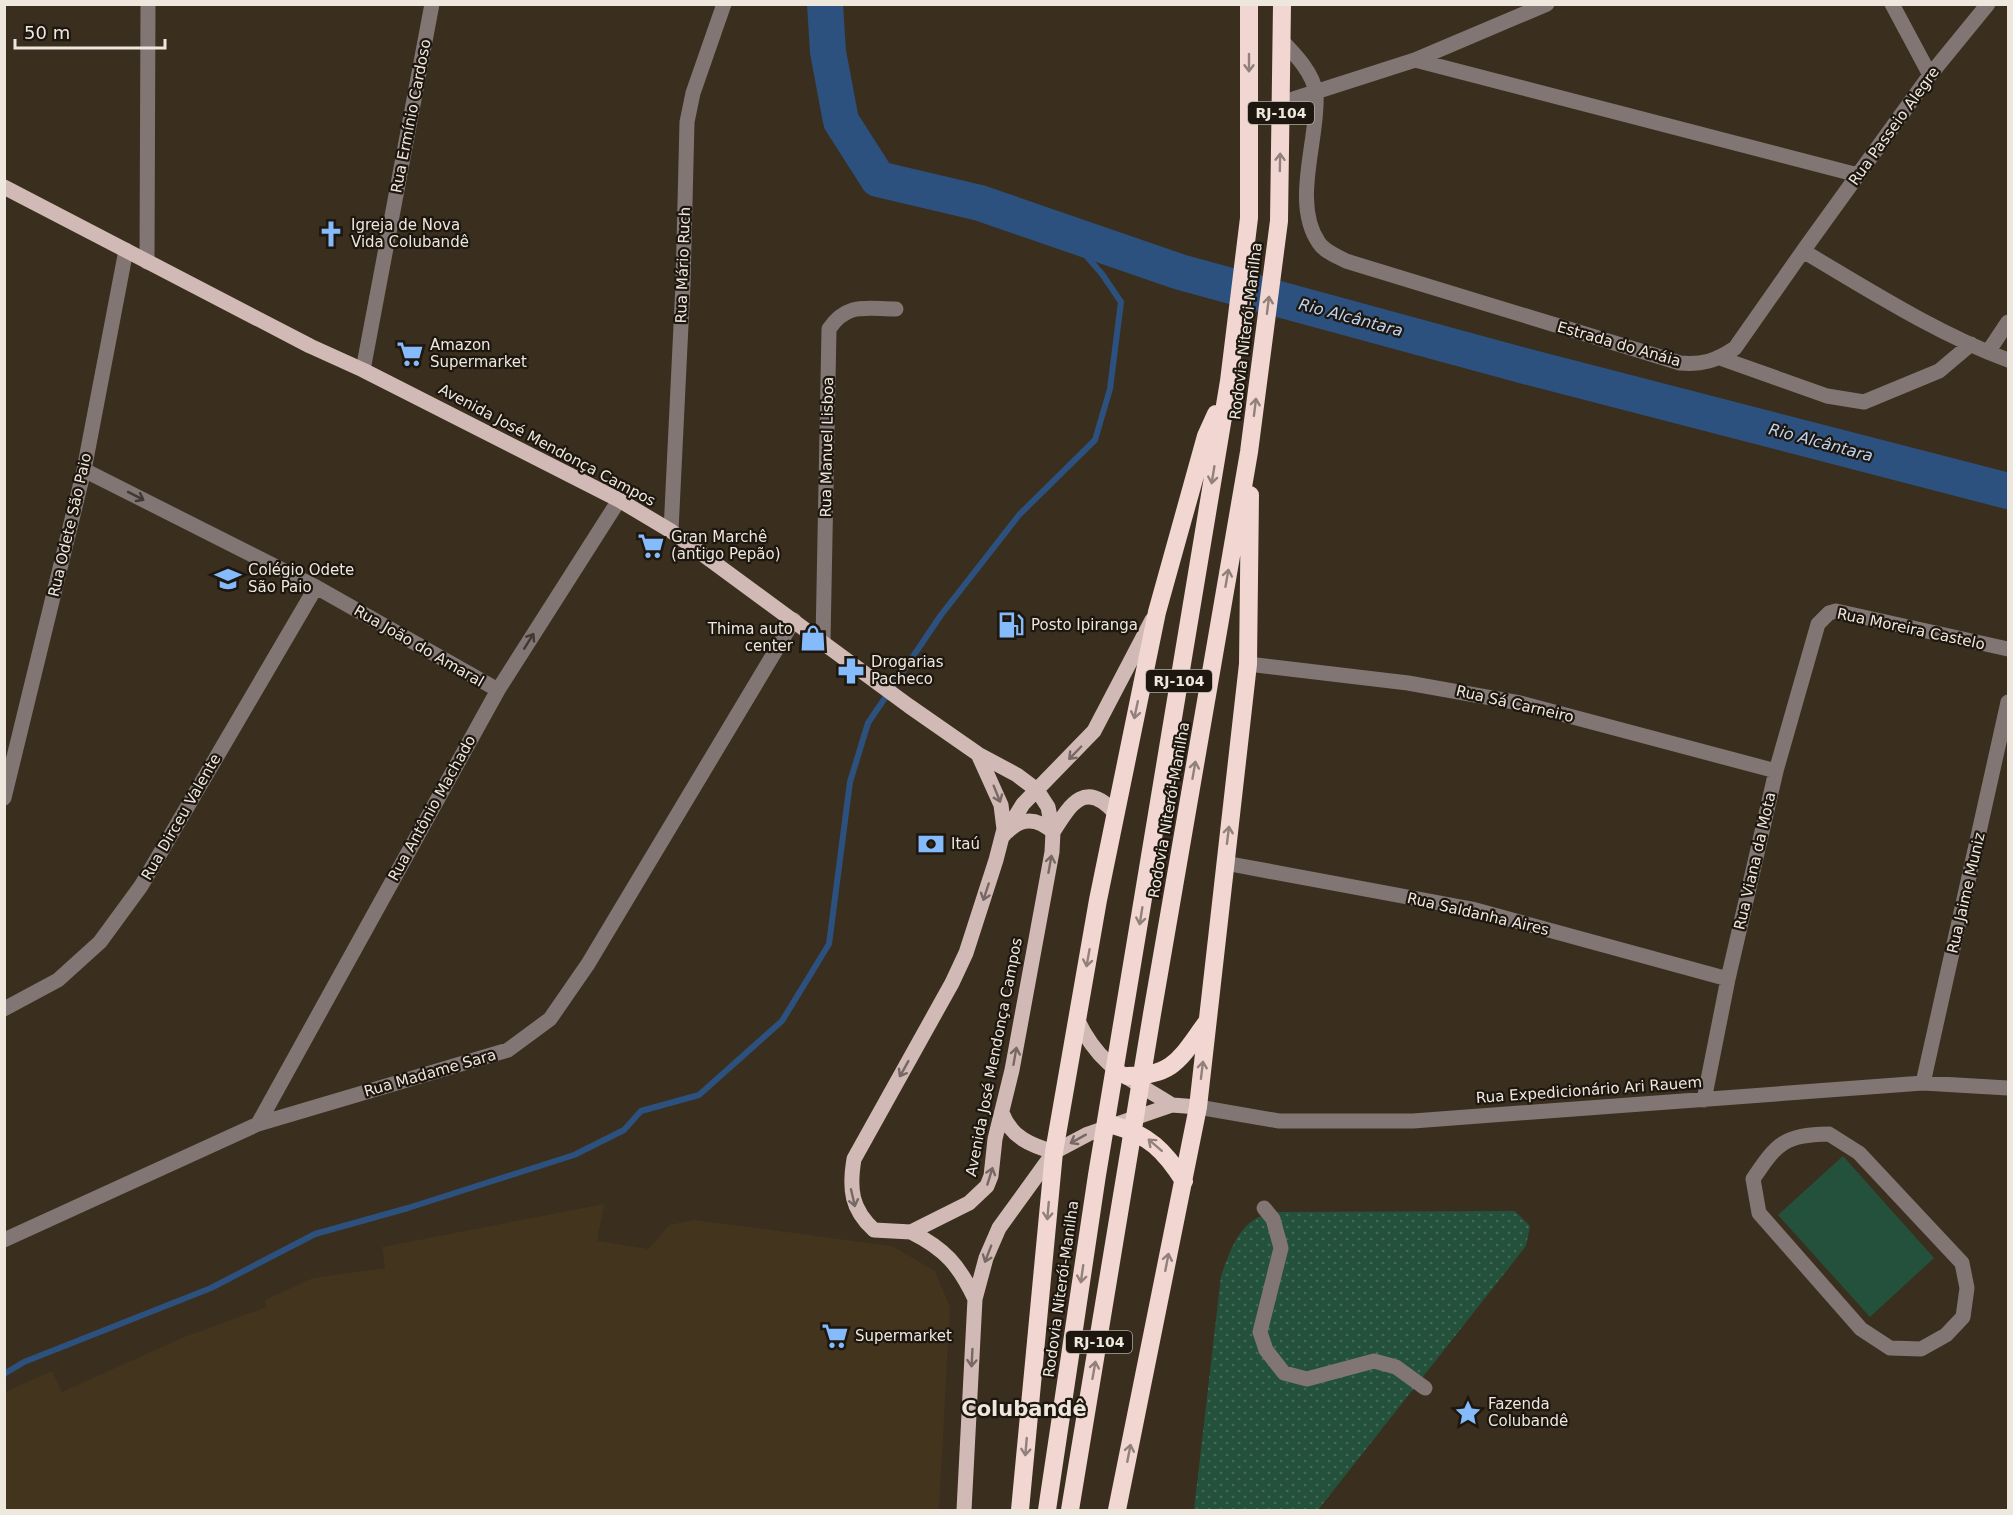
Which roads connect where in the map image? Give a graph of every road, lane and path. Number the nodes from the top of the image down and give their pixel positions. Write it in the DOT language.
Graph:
graph roads {
  1 [pos="148,4"];
  2 [pos="432,4"];
  3 [pos="724,4"];
  4 [pos="1249,4"];
  5 [pos="1282,4"];
  6 [pos="1547,4"];
  7 [pos="1892,4"];
  8 [pos="1988,4"];
  9 [pos="1282,40"];
  10 [pos="1415,60"];
  11 [pos="1930,75"];
  12 [pos="1316,92"];
  13 [pos="1281,103"];
  14 [pos="1858,175"];
  15 [pos="4,187"];
  16 [pos="126,250"];
  17 [pos="1803,251"];
  18 [pos="147,262"];
  19 [pos="896,309"];
  20 [pos="2008,322"];
  21 [pos="1971,344"];
  22 [pos="1988,352"];
  23 [pos="1720,358"];
  24 [pos="2008,360"];
  25 [pos="363,370"];
  26 [pos="1228,381"];
  27 [pos="1249,452"];
  28 [pos="84,470"];
  29 [pos="619,500"];
  30 [pos="671,531"];
  31 [pos="316,587"];
  32 [pos="1156,612"];
  33 [pos="794,620"];
  34 [pos="1818,624"];
  35 [pos="823,641"];
  36 [pos="2008,649"];
  37 [pos="1248,664"];
  38 [pos="498,690"];
  39 [pos="2008,702"];
  40 [pos="978,754"];
  41 [pos="1776,771"];
  42 [pos="1036,790"];
  43 [pos="4,798"];
  44 [pos="1115,813"];
  45 [pos="1053,832"];
  46 [pos="1003,836"];
  47 [pos="1225,863"];
  48 [pos="1728,979"];
  49 [pos="4,1009"];
  50 [pos="1077,1019"];
  51 [pos="1208,1020"];
  52 [pos="1127,1076"];
  53 [pos="1923,1083"];
  54 [pos="2008,1088"];
  55 [pos="1704,1100"];
  56 [pos="1172,1105"];
  57 [pos="1198,1107"];
  58 [pos="1002,1113"];
  59 [pos="258,1124"];
  60 [pos="1113,1125"];
  61 [pos="1054,1152"];
  62 [pos="1184,1181"];
  63 [pos="1264,1208"];
  64 [pos="911,1232"];
  65 [pos="4,1240"];
  66 [pos="975,1299"];
  67 [pos="1861,1329"];
  68 [pos="1425,1388"];
  69 [pos="964,1510"];
  70 [pos="1020,1510"];
  71 [pos="1047,1510"];
  72 [pos="1071,1510"];
  73 [pos="1117,1510"];
  1 -- 18 [label="street"];
  2 -- 25 [label="street, Rua Ermínio Cardoso"];
  3 -- 30 [label="street, Rua Mário Ruch"];
  4 -- 26 [label="highway, Rodovia Niterói-Manilha / RJ-104, one-way"];
  5 -- 9 [label="highway, Rodovia Niterói-Manilha / RJ-104"];
  6 -- 10 [label="street"];
  7 -- 11 [label="street"];
  8 -- 11 [label="street, Rua Passeio Alegre"];
  9 -- 12 [label="street"];
  9 -- 13 [label="highway, Rodovia Niterói-Manilha / RJ-104"];
  10 -- 12 [label="street"];
  10 -- 14 [label="street"];
  11 -- 14 [label="street, Rua Passeio Alegre"];
  12 -- 13 [label="street"];
  12 -- 23 [label="street, Estrada do Anáia"];
  27 -- 13 [label="highway, Rodovia Niterói-Manilha / RJ-104, one-way"];
  14 -- 17 [label="street, Rua Passeio Alegre"];
  15 -- 16 [label="main road, Avenida José Mendonça Campos"];
  16 -- 18 [label="main road, Avenida José Mendonça Campos"];
  16 -- 28 [label="street, Rua Odete São Paio"];
  17 -- 21 [label="street"];
  17 -- 23 [label="street"];
  18 -- 25 [label="main road, Avenida José Mendonça Campos"];
  19 -- 35 [label="street, Rua Manuel Lisboa"];
  20 -- 22 [label="street"];
  21 -- 22 [label="street"];
  21 -- 23 [label="street"];
  22 -- 24 [label="street"];
  25 -- 29 [label="main road, Avenida José Mendonça Campos"];
  26 -- 32 [label="highway"];
  26 -- 71 [label="highway, Rodovia Niterói-Manilha / RJ-104, one-way"];
  27 -- 37 [label="highway"];
  72 -- 27 [label="highway, Rodovia Niterói-Manilha / RJ-104, one-way"];
  28 -- 31 [label="street, Rua João do Amaral, one-way"];
  28 -- 43 [label="street, Rua Odete São Paio"];
  29 -- 30 [label="main road, Avenida José Mendonça Campos"];
  38 -- 29 [label="street, Rua Antônio Machado, one-way"];
  30 -- 33 [label="main road, Avenida José Mendonça Campos"];
  31 -- 38 [label="street, Rua João do Amaral"];
  31 -- 49 [label="street, Rua Dirceu Valente"];
  32 -- 42 [label="main road, one-way"];
  32 -- 44 [label="highway, one-way"];
  33 -- 35 [label="main road, Avenida José Mendonça Campos"];
  33 -- 59 [label="street, Rua Madame Sara"];
  34 -- 36 [label="street, Rua Moreira Castelo"];
  34 -- 41 [label="street, Rua Viana da Mota"];
  35 -- 40 [label="main road, Avenida José Mendonça Campos"];
  37 -- 41 [label="street, Rua Sá Carneiro"];
  47 -- 37 [label="highway, one-way"];
  38 -- 59 [label="street, Rua Antônio Machado"];
  39 -- 53 [label="street, Rua Jaime Muniz"];
  40 -- 42 [label="main road, Avenida José Mendonça Campos"];
  40 -- 46 [label="main road, Avenida José Mendonça Campos, one-way"];
  41 -- 48 [label="street, Rua Viana da Mota"];
  42 -- 45 [label="main road, Avenida José Mendonça Campos"];
  42 -- 46 [label="main road"];
  44 -- 45 [label="main road"];
  44 -- 50 [label="highway, one-way"];
  45 -- 46 [label="main road"];
  58 -- 45 [label="main road, Avenida José Mendonça Campos, one-way"];
  46 -- 64 [label="main road, Avenida José Mendonça Campos, one-way"];
  47 -- 48 [label="street, Rua Saldanha Aires"];
  47 -- 51 [label="highway"];
  48 -- 55 [label="street, Rua Viana da Mota"];
  50 -- 52 [label="main road, Rua Expedicionário Ari Rauem"];
  50 -- 61 [label="highway"];
  51 -- 52 [label="highway"];
  57 -- 51 [label="highway, one-way"];
  52 -- 56 [label="main road, Rua Expedicionário Ari Rauem"];
  53 -- 54 [label="street, Rua Expedicionário Ari Rauem"];
  53 -- 55 [label="street, Rua Expedicionário Ari Rauem"];
  55 -- 57 [label="street, Rua Expedicionário Ari Rauem"];
  56 -- 57 [label="main road, Rua Expedicionário Ari Rauem"];
  56 -- 60 [label="main road, Rua Expedicionário Ari Rauem"];
  57 -- 62 [label="highway"];
  58 -- 61 [label="main road"];
  64 -- 58 [label="main road, Avenida José Mendonça Campos, one-way"];
  59 -- 65 [label="street, Rua Madame Sara"];
  60 -- 61 [label="main road, Rua Expedicionário Ari Rauem, one-way"];
  62 -- 60 [label="highway, one-way"];
  61 -- 66 [label="main road, one-way"];
  61 -- 70 [label="highway, one-way"];
  73 -- 62 [label="highway, one-way"];
  63 -- 68 [label="street"];
  64 -- 66 [label="main road"];
  66 -- 69 [label="main road, one-way"];
  67 -- 67 [label="street"];
}
